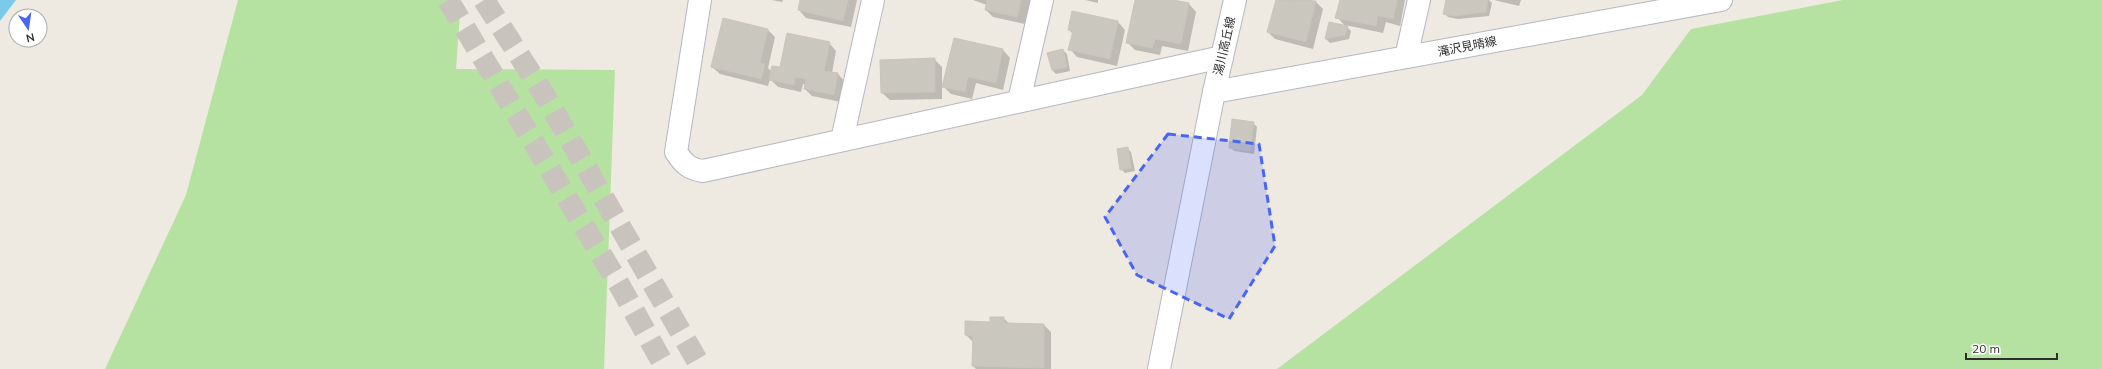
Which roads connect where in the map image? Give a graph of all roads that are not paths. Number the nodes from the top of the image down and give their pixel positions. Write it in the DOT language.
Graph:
graph roads {
  1 [pos="700,0"];
  2 [pos="873,0"];
  3 [pos="1042,0"];
  4 [pos="1235,0"];
  5 [pos="1419,0"];
  6 [pos="1721,0"];
  7 [pos="1613,9"];
  8 [pos="1222,57"];
  9 [pos="1406,57"];
  10 [pos="1214,92"];
  11 [pos="1019,101"];
  12 [pos="842,140"];
  13 [pos="1159,369"];
  1 -- 12 [label="street"];
  2 -- 12 [label="street"];
  3 -- 11 [label="street"];
  4 -- 8 [label="street, 湯川高丘線"];
  5 -- 9 [label="street"];
  6 -- 7 [label="street, 滝沢見晴線"];
  7 -- 9 [label="street, 滝沢見晴線"];
  8 -- 10 [label="street, 湯川高丘線"];
  8 -- 11 [label="street"];
  9 -- 10 [label="street, 滝沢見晴線"];
  10 -- 13 [label="street, 湯川高丘線"];
  11 -- 12 [label="street"];
}
